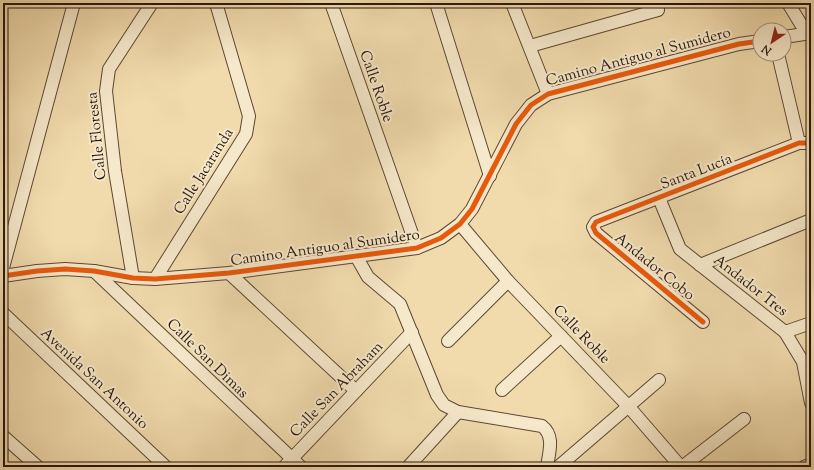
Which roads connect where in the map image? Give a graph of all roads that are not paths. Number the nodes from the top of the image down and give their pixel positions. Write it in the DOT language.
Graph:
graph roads {
  1 [pos="74,3"];
  2 [pos="152,3"];
  3 [pos="216,3"];
  4 [pos="331,3"];
  5 [pos="436,3"];
  6 [pos="512,3"];
  7 [pos="655,3"];
  8 [pos="788,3"];
  9 [pos="809,34"];
  10 [pos="792,36"];
  11 [pos="752,42"];
  12 [pos="530,46"];
  13 [pos="780,62"];
  14 [pos="548,94"];
  15 [pos="805,143"];
  16 [pos="490,176"];
  17 [pos="659,198"];
  18 [pos="811,220"];
  19 [pos="460,224"];
  20 [pos="593,227"];
  21 [pos="417,248"];
  22 [pos="356,256"];
  23 [pos="700,264"];
  24 [pos="3,268"];
  25 [pos="94,271"];
  26 [pos="229,273"];
  27 [pos="3,276"];
  28 [pos="133,278"];
  29 [pos="154,279"];
  30 [pos="508,281"];
  31 [pos="3,313"];
  32 [pos="703,322"];
  33 [pos="811,323"];
  34 [pos="412,332"];
  35 [pos="786,332"];
  36 [pos="561,336"];
  37 [pos="448,340"];
  38 [pos="659,380"];
  39 [pos="502,390"];
  40 [pos="356,391"];
  41 [pos="811,403"];
  42 [pos="629,407"];
  43 [pos="458,412"];
  44 [pos="744,419"];
  45 [pos="3,436"];
  46 [pos="288,463"];
  47 [pos="811,464"];
  48 [pos="38,467"];
  49 [pos="166,467"];
  50 [pos="301,467"];
  51 [pos="408,467"];
  52 [pos="547,467"];
  53 [pos="558,467"];
  54 [pos="681,467"];
  55 [pos="804,467"];
  1 -- 24 [label="street"];
  2 -- 28 [label="street, Calle Floresta"];
  3 -- 29 [label="street, Calle Jacaranda"];
  4 -- 21 [label="street, Calle Roble"];
  5 -- 16 [label="street"];
  6 -- 12 [label="street"];
  7 -- 12 [label="street"];
  8 -- 9 [label="street"];
  9 -- 10 [label="street"];
  11 -- 14 [label="street, Camino Antiguo al Sumidero"];
  12 -- 14 [label="street"];
  13 -- 15 [label="street"];
  14 -- 16 [label="street, Camino Antiguo al Sumidero"];
  15 -- 17 [label="street, Santa Lucía"];
  16 -- 19 [label="street, Camino Antiguo al Sumidero"];
  17 -- 20 [label="street, Santa Lucía"];
  17 -- 23 [label="street, Andador Tres"];
  18 -- 23 [label="street"];
  19 -- 21 [label="street, Camino Antiguo al Sumidero"];
  19 -- 30 [label="street, Calle Roble"];
  20 -- 32 [label="street, Andador Cobo"];
  21 -- 22 [label="street, Camino Antiguo al Sumidero"];
  22 -- 26 [label="street, Camino Antiguo al Sumidero"];
  22 -- 34 [label="street"];
  23 -- 35 [label="street, Andador Tres"];
  25 -- 27 [label="street, Camino Antiguo al Sumidero"];
  25 -- 28 [label="street, Camino Antiguo al Sumidero"];
  25 -- 46 [label="street, Calle San Dimas"];
  26 -- 29 [label="street, Camino Antiguo al Sumidero"];
  26 -- 40 [label="street"];
  28 -- 29 [label="street, Camino Antiguo al Sumidero"];
  30 -- 36 [label="street, Calle Roble"];
  30 -- 37 [label="street"];
  31 -- 49 [label="street, Avenida San Antonio"];
  33 -- 35 [label="street"];
  34 -- 40 [label="street, Calle San Abraham"];
  34 -- 43 [label="street"];
  35 -- 41 [label="street, Andador Tres"];
  36 -- 39 [label="street"];
  36 -- 42 [label="street, Calle Roble"];
  38 -- 42 [label="street"];
  40 -- 46 [label="street, Calle San Abraham"];
  42 -- 53 [label="street"];
  42 -- 54 [label="street, Calle Roble"];
  43 -- 51 [label="street"];
  43 -- 52 [label="street"];
  44 -- 54 [label="street"];
  45 -- 48 [label="street"];
  46 -- 50 [label="street, Calle San Dimas"];
  47 -- 55 [label="street"];
}
